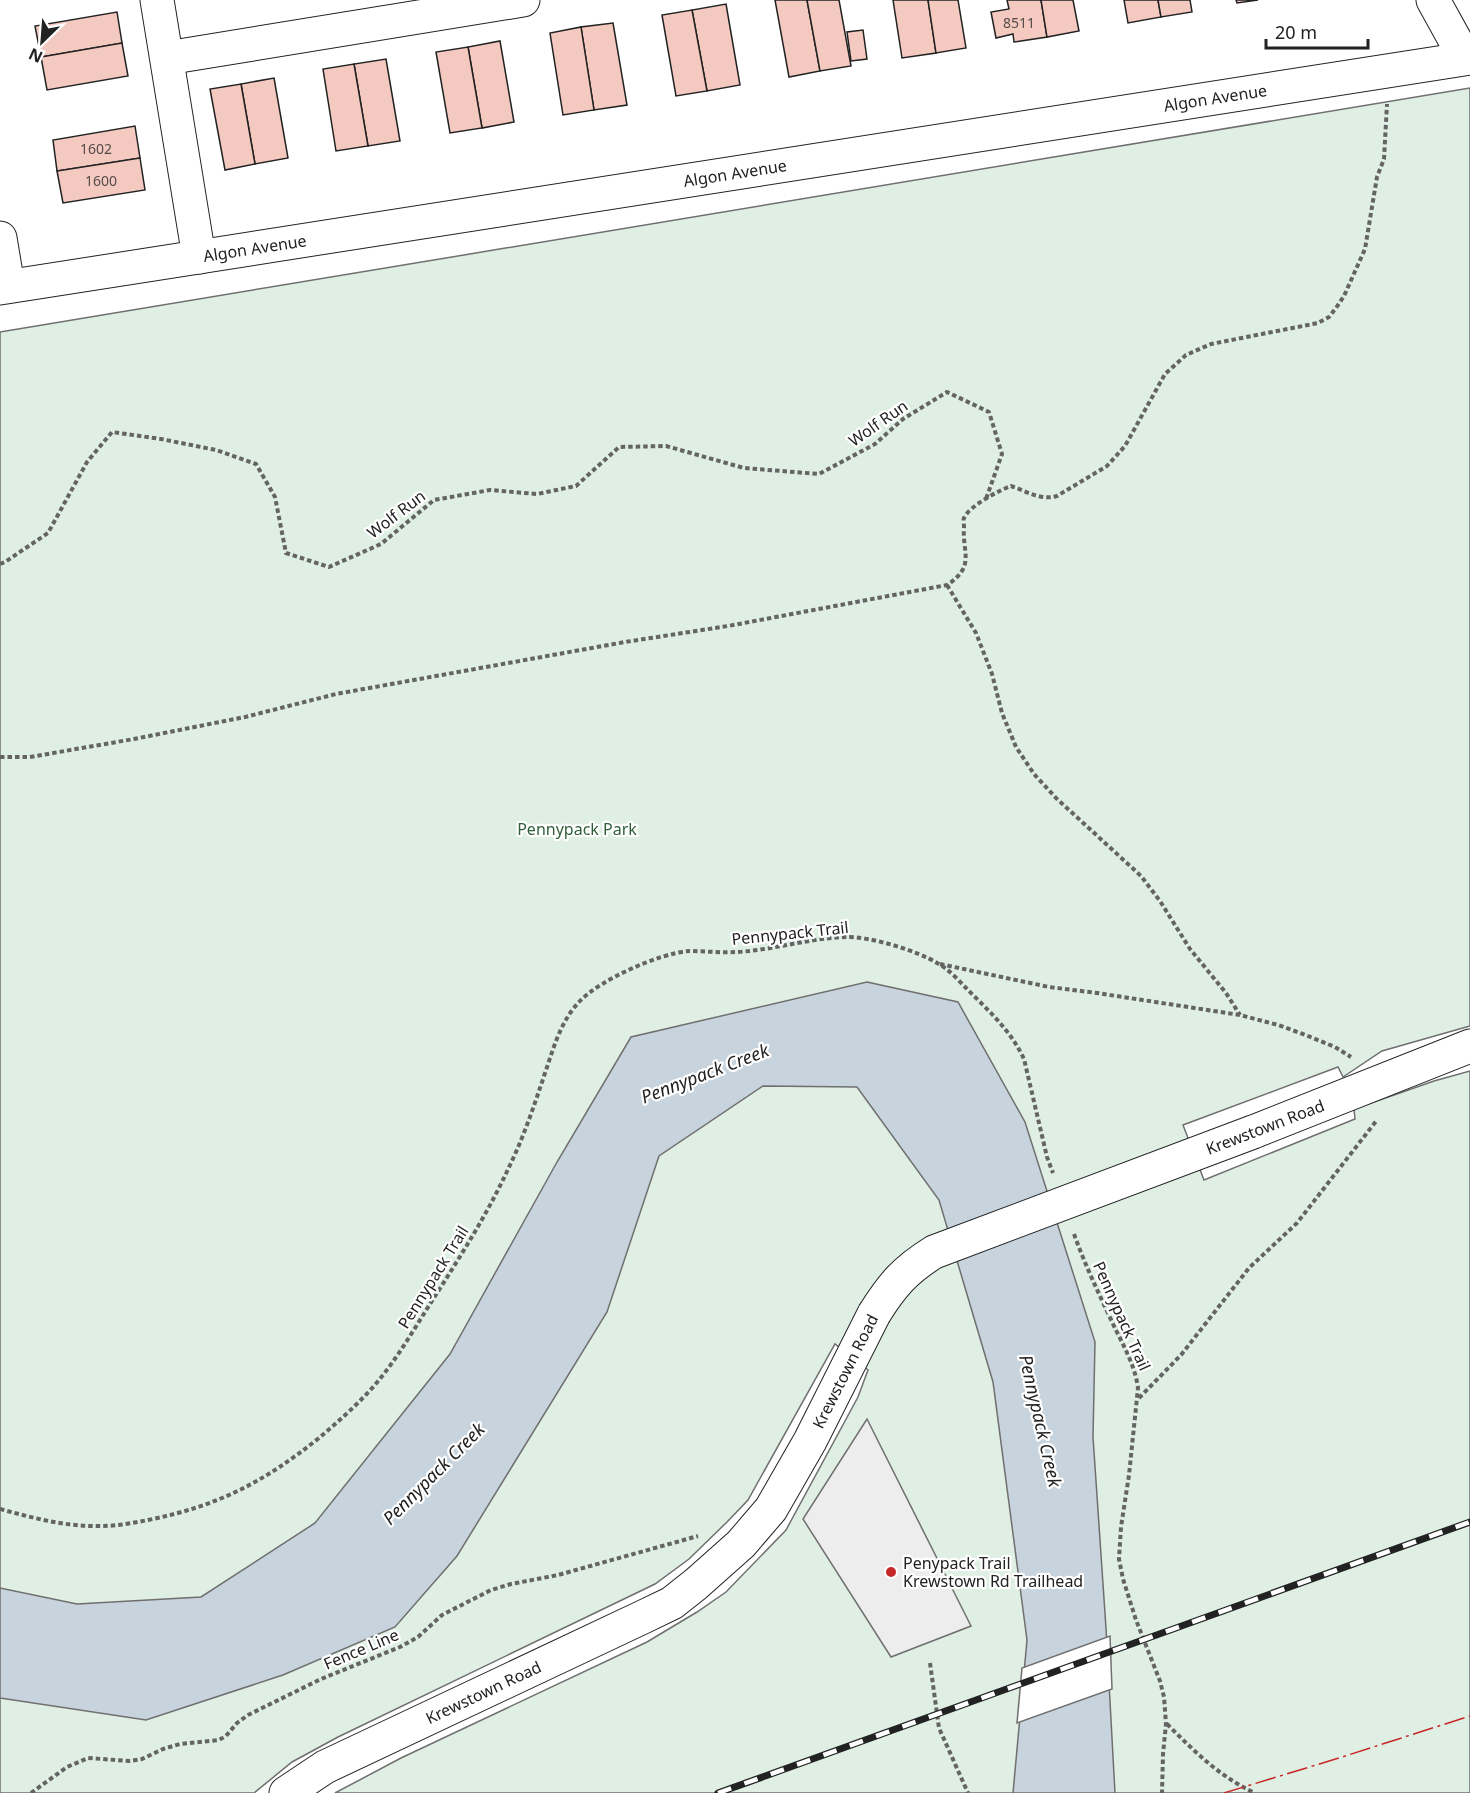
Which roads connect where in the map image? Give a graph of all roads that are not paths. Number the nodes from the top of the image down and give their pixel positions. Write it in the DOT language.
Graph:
graph roads {
  1 [pos="158,0"];
  2 [pos="524,0"];
  3 [pos="1433,0"];
  4 [pos="167,58"];
  5 [pos="1468,58"];
  6 [pos="0,238"];
  7 [pos="198,256"];
  8 [pos="4,287"];
  9 [pos="1470,1046"];
  10 [pos="286,1793"];
  1 -- 4 [label="street"];
  2 -- 4 [label="street"];
  3 -- 5 [label="street"];
  4 -- 7 [label="street"];
  5 -- 7 [label="street, Algon Avenue"];
  6 -- 8 [label="street"];
  7 -- 8 [label="street, Algon Avenue"];
  9 -- 10 [label="street, Krewstown Road, bridge"];
}
